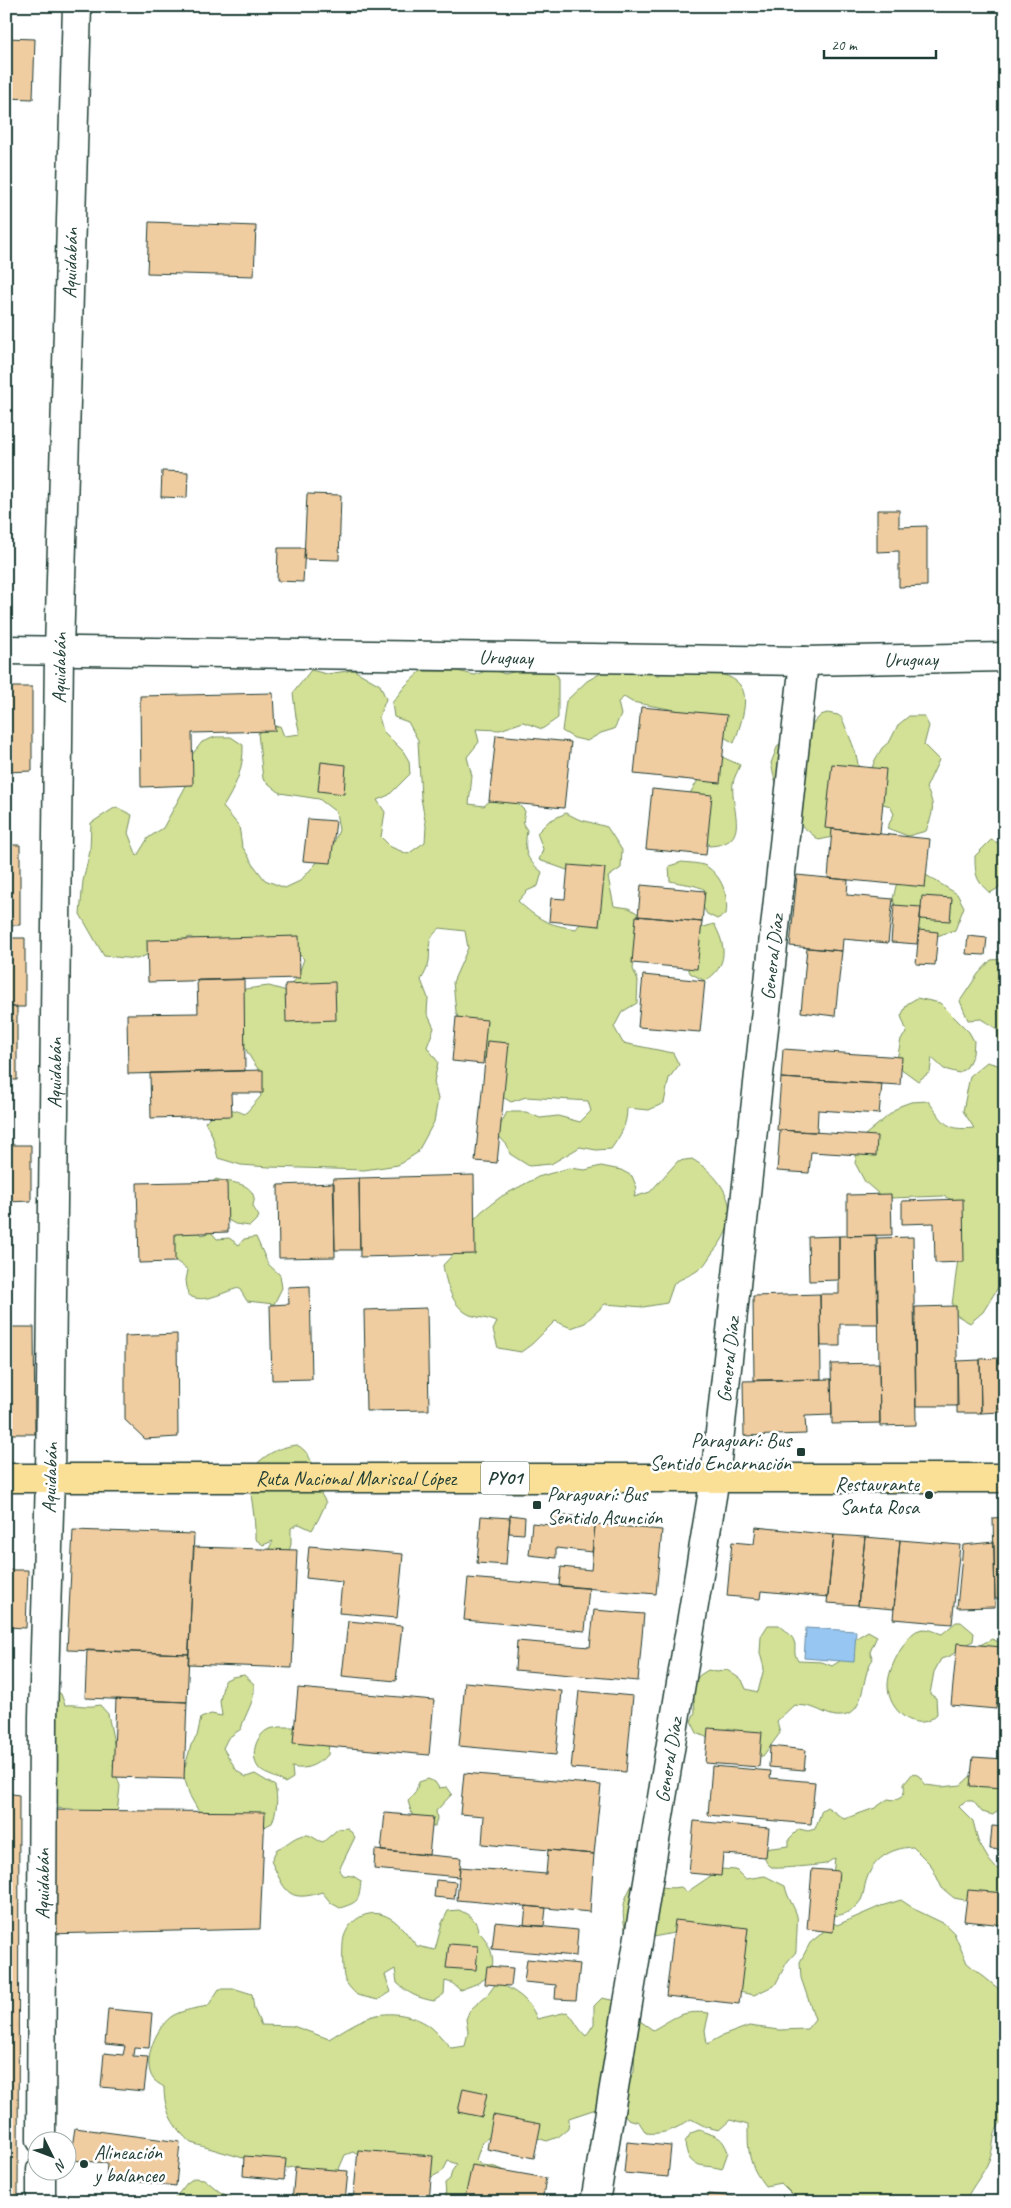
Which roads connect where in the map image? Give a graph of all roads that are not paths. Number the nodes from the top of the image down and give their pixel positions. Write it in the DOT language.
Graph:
graph roads {
  1 [pos="77,6"];
  2 [pos="6,650"];
  3 [pos="59,651"];
  4 [pos="1005,657"];
  5 [pos="804,661"];
  6 [pos="6,1478"];
  7 [pos="50,1478"];
  8 [pos="715,1478"];
  9 [pos="1005,1478"];
  10 [pos="41,2130"];
  11 [pos="41,2180"];
  12 [pos="41,2202"];
  13 [pos="596,2202"];
  1 -- 3 [label="street, Aquidabán"];
  2 -- 3 [label="street, Uruguay"];
  3 -- 5 [label="street, Uruguay"];
  3 -- 7 [label="street, Aquidabán"];
  4 -- 5 [label="street, Uruguay"];
  5 -- 8 [label="street, General Díaz"];
  6 -- 7 [label="highway, Ruta Nacional Mariscal López / PY01"];
  7 -- 8 [label="highway, Ruta Nacional Mariscal López / PY01"];
  7 -- 10 [label="street, Aquidabán"];
  8 -- 9 [label="highway, Ruta Nacional Mariscal López / PY01"];
  8 -- 13 [label="street, General Díaz"];
  11 -- 12 [label="street"];
}
